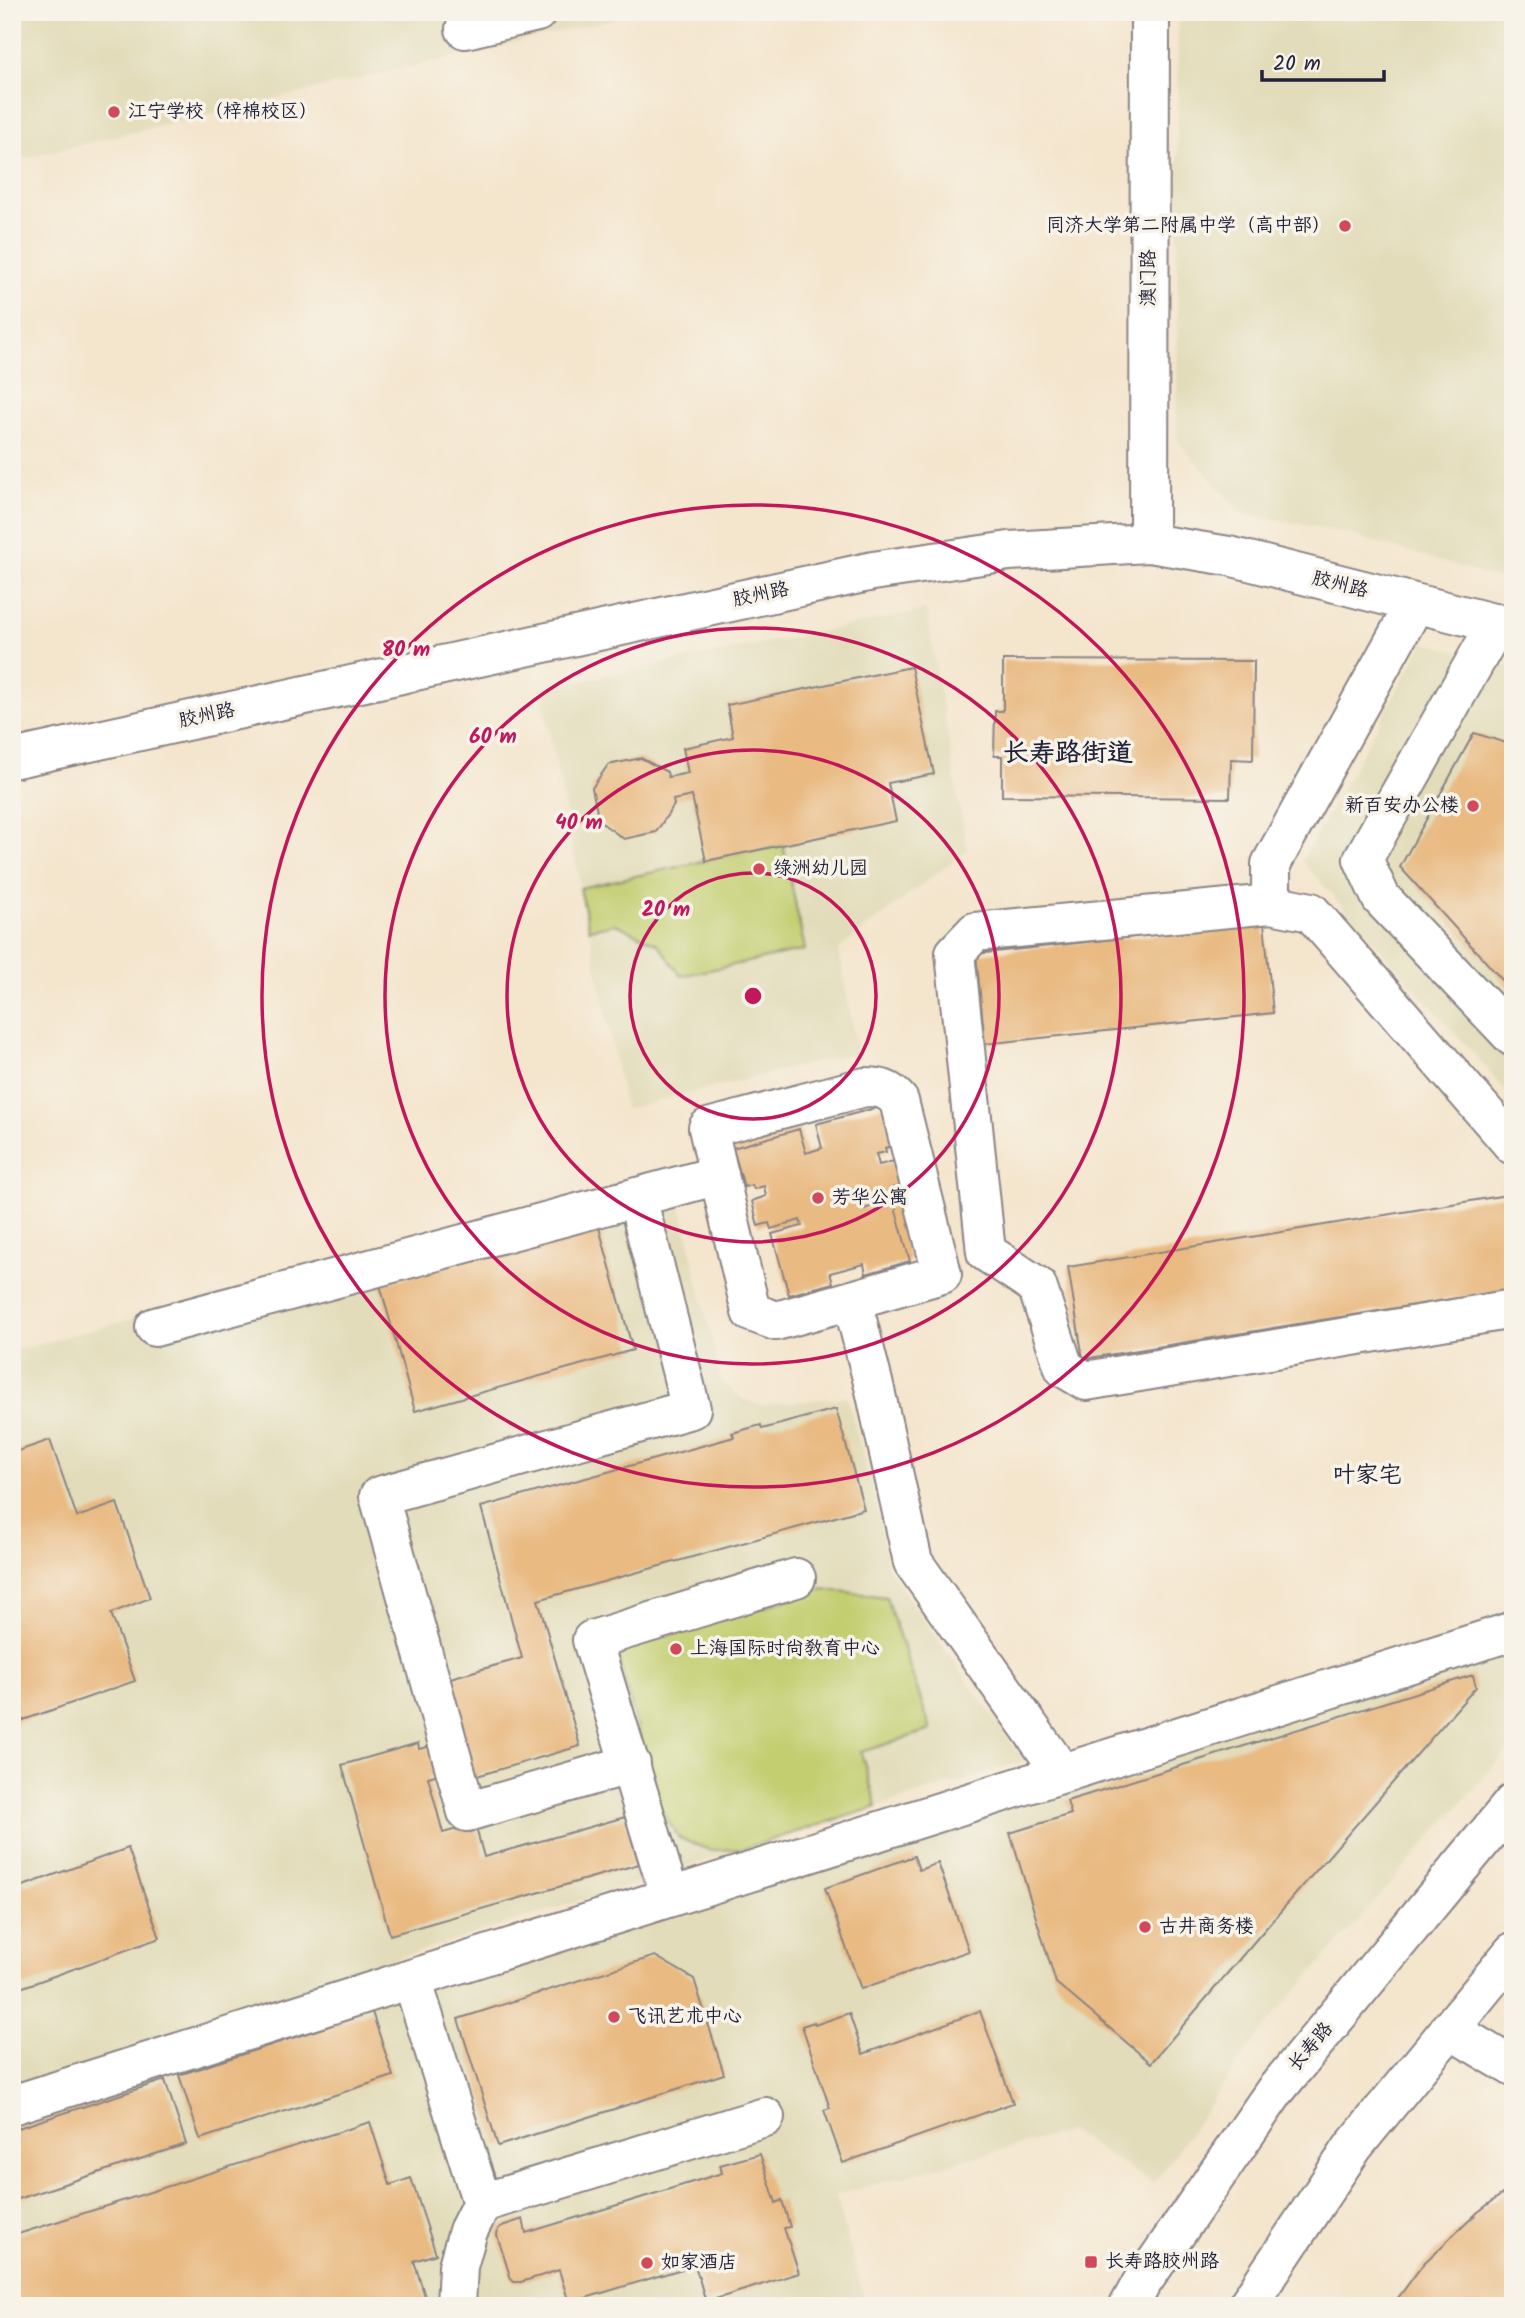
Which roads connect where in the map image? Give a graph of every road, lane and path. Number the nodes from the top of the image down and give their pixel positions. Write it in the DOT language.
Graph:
graph roads {
  1 [pos="537,12"];
  2 [pos="1150,12"];
  3 [pos="465,29"];
  4 [pos="1149,544"];
  5 [pos="1415,604"];
  6 [pos="1505,626"];
  7 [pos="12,759"];
  8 [pos="1271,904"];
  9 [pos="1513,1037"];
  10 [pos="1513,1145"];
  11 [pos="719,1175"];
  12 [pos="637,1197"];
  13 [pos="852,1300"];
  14 [pos="1513,1310"];
  15 [pos="155,1327"];
  16 [pos="796,1578"];
  17 [pos="1513,1630"];
  18 [pos="631,1764"];
  19 [pos="1062,1773"];
  20 [pos="1513,1803"];
  21 [pos="670,1897"];
  22 [pos="1513,1952"];
  23 [pos="398,1983"];
  24 [pos="1449,2029"];
  25 [pos="1513,2067"];
  26 [pos="12,2105"];
  27 [pos="765,2117"];
  28 [pos="482,2203"];
  29 [pos="456,2306"];
  30 [pos="1129,2306"];
  31 [pos="1247,2306"];
  1 -- 3 [label="street"];
  2 -- 4 [label="street, 澳门路"];
  4 -- 5 [label="street, 胶州路"];
  4 -- 7 [label="street, 胶州路"];
  5 -- 6 [label="street, 胶州路"];
  5 -- 8 [label="street"];
  6 -- 9 [label="street"];
  8 -- 10 [label="street"];
  8 -- 14 [label="street"];
  11 -- 12 [label="street"];
  11 -- 13 [label="street"];
  11 -- 13 [label="street"];
  12 -- 15 [label="street"];
  12 -- 18 [label="street"];
  13 -- 19 [label="street"];
  16 -- 18 [label="street"];
  17 -- 19 [label="street"];
  18 -- 21 [label="street"];
  19 -- 21 [label="street"];
  20 -- 30 [label="street, 长寿路"];
  21 -- 23 [label="street"];
  22 -- 24 [label="street"];
  23 -- 26 [label="street"];
  23 -- 28 [label="street"];
  24 -- 25 [label="street"];
  24 -- 31 [label="street"];
  27 -- 28 [label="street"];
  28 -- 29 [label="street"];
}
